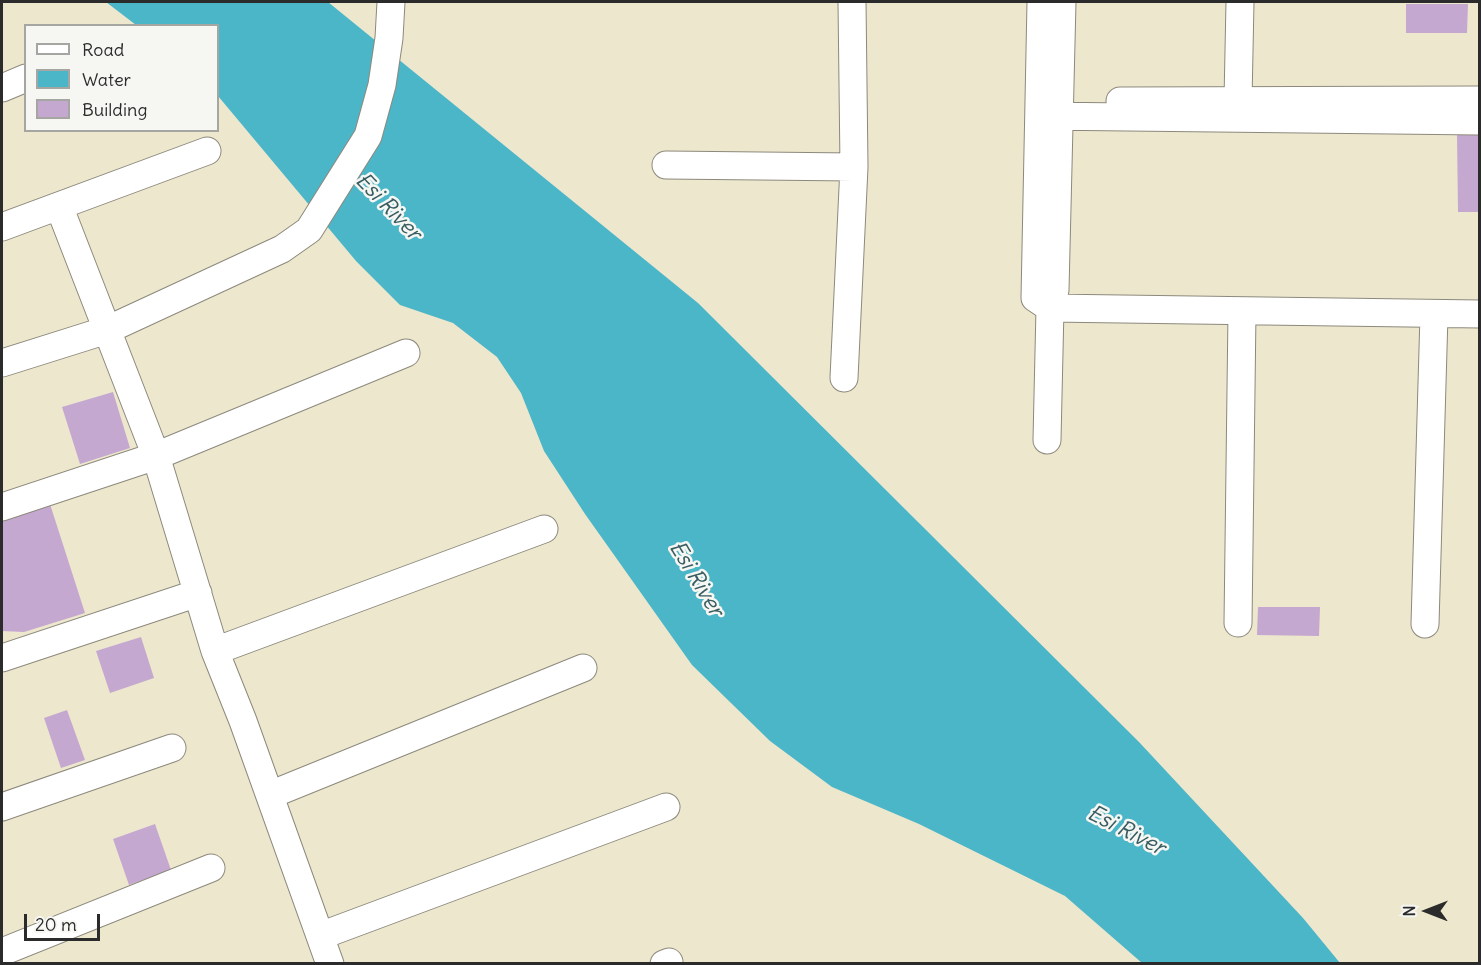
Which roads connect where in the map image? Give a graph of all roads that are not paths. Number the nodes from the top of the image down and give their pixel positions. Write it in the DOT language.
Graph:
graph roads {
  1 [pos="390,2"];
  2 [pos="852,2"];
  3 [pos="1041,2"];
  4 [pos="1062,2"];
  5 [pos="1240,2"];
  6 [pos="24,79"];
  7 [pos="2,88"];
  8 [pos="1238,100"];
  9 [pos="1479,100"];
  10 [pos="1050,109"];
  11 [pos="1479,122"];
  12 [pos="207,151"];
  13 [pos="666,165"];
  14 [pos="854,168"];
  15 [pos="59,206"];
  16 [pos="2,227"];
  17 [pos="1050,308"];
  18 [pos="1242,312"];
  19 [pos="1479,314"];
  20 [pos="1434,315"];
  21 [pos="107,330"];
  22 [pos="406,353"];
  23 [pos="2,363"];
  24 [pos="844,378"];
  25 [pos="1047,440"];
  26 [pos="156,456"];
  27 [pos="2,507"];
  28 [pos="544,529"];
  29 [pos="198,592"];
  30 [pos="1238,623"];
  31 [pos="1425,624"];
  32 [pos="215,651"];
  33 [pos="2,658"];
  34 [pos="583,668"];
  35 [pos="172,748"];
  36 [pos="270,795"];
  37 [pos="2,807"];
  38 [pos="666,807"];
  39 [pos="211,868"];
  40 [pos="320,936"];
  41 [pos="2,952"];
  42 [pos="330,963"];
  1 -- 21 [label="street"];
  2 -- 14 [label="street"];
  3 -- 10 [label="street"];
  4 -- 10 [label="street"];
  5 -- 8 [label="street"];
  6 -- 7 [label="street"];
  8 -- 9 [label="street"];
  8 -- 10 [label="street"];
  10 -- 11 [label="street"];
  10 -- 17 [label="street"];
  12 -- 15 [label="street"];
  13 -- 14 [label="street"];
  14 -- 24 [label="street"];
  15 -- 16 [label="street"];
  15 -- 21 [label="street"];
  17 -- 18 [label="street"];
  17 -- 25 [label="street"];
  18 -- 20 [label="street"];
  18 -- 30 [label="street"];
  19 -- 20 [label="street"];
  20 -- 31 [label="street"];
  21 -- 23 [label="street"];
  21 -- 26 [label="street"];
  22 -- 26 [label="street"];
  26 -- 27 [label="street"];
  26 -- 29 [label="street"];
  28 -- 32 [label="street"];
  29 -- 32 [label="street"];
  29 -- 33 [label="street"];
  32 -- 36 [label="street"];
  34 -- 36 [label="street"];
  35 -- 37 [label="street"];
  36 -- 40 [label="street"];
  38 -- 40 [label="street"];
  39 -- 41 [label="street"];
  40 -- 42 [label="street"];
}
